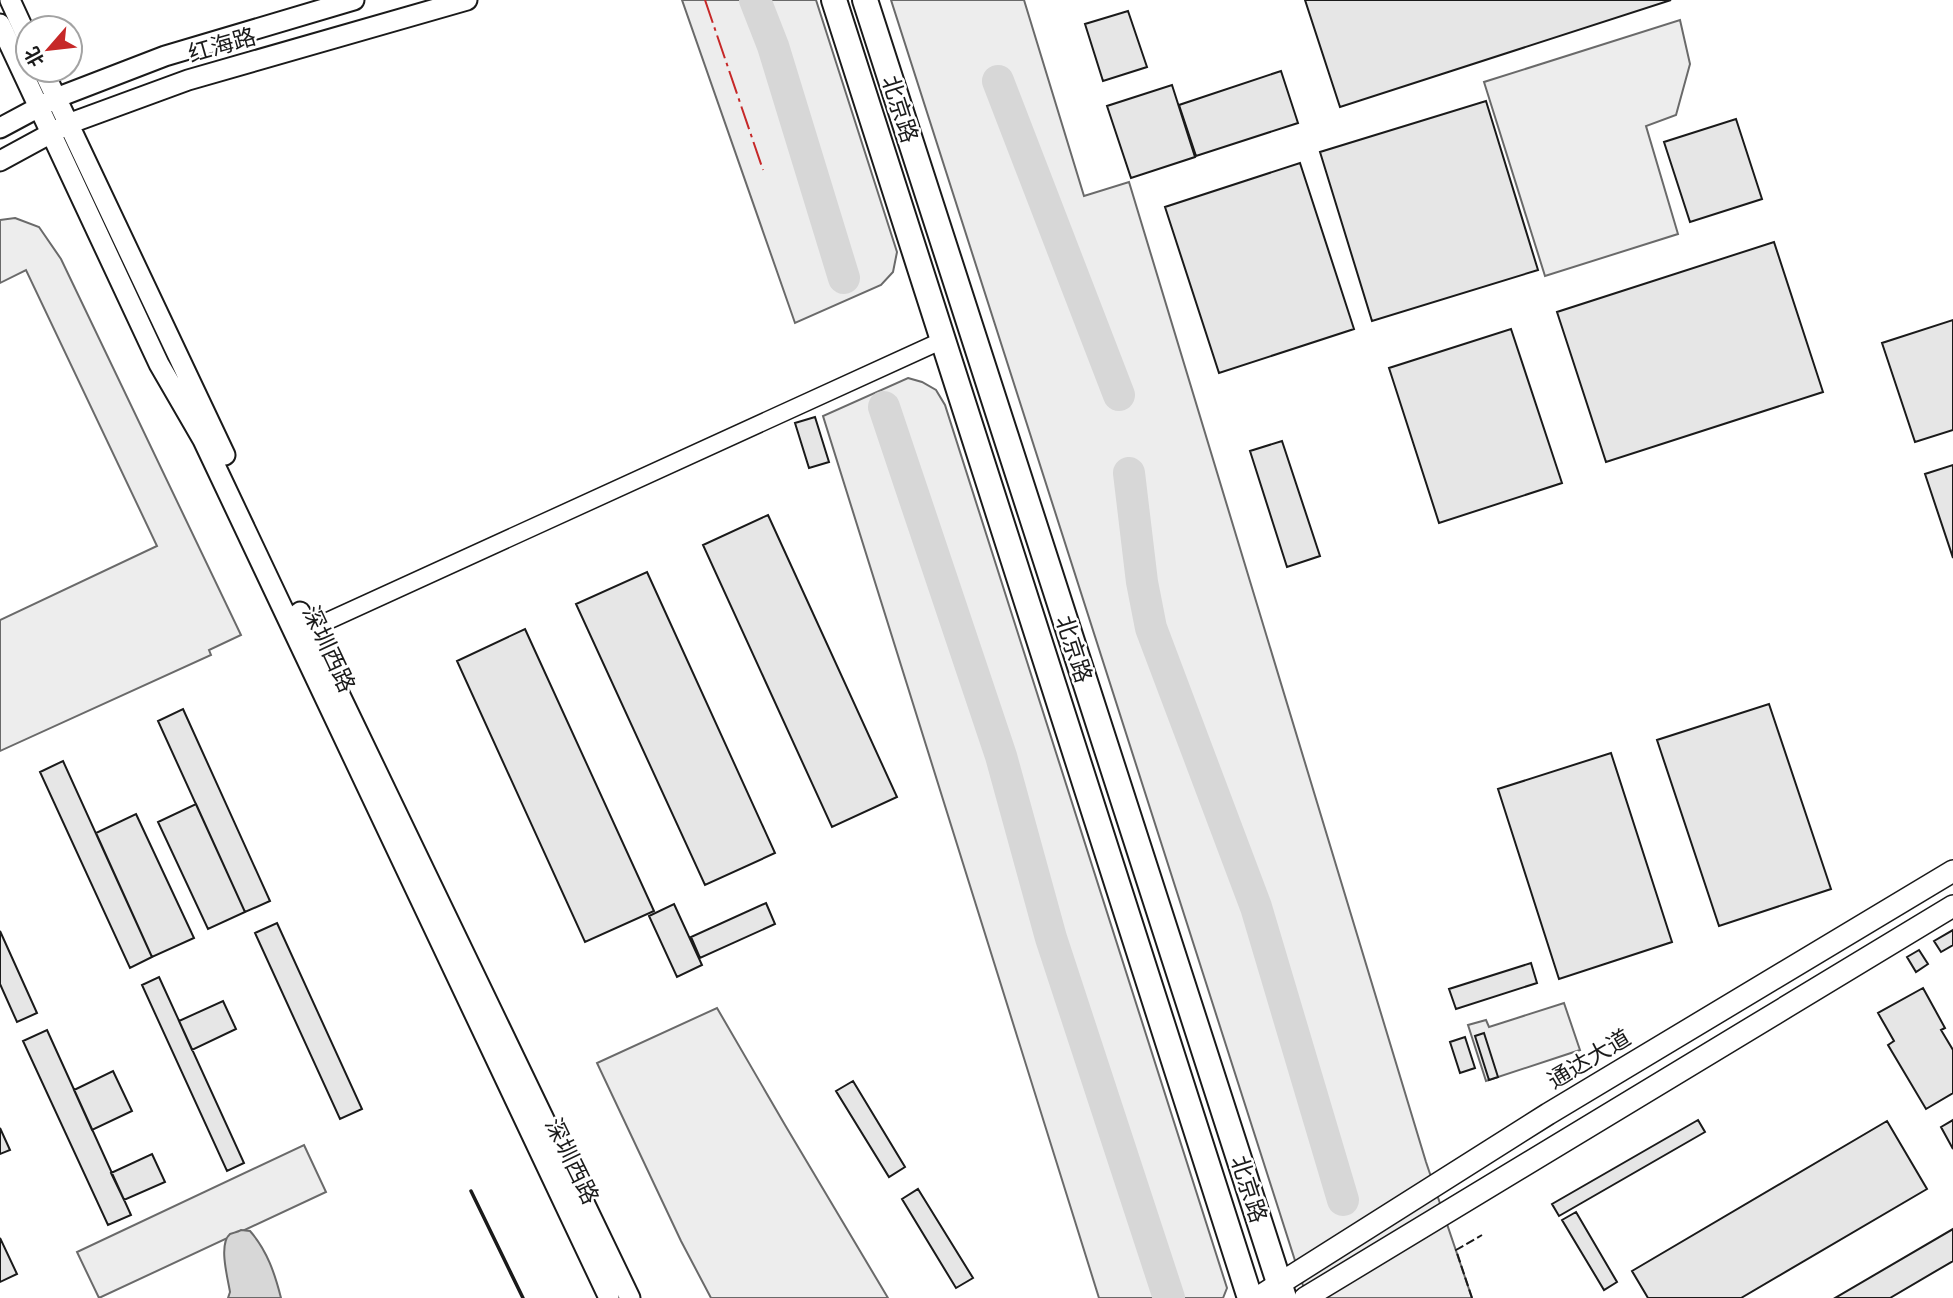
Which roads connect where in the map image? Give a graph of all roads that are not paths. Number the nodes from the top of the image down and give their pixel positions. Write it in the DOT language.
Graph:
graph roads {
  1 [pos="354,0"];
  2 [pos="467,0"];
  3 [pos="834,0"];
  4 [pos="865,0"];
  5 [pos="0,23"];
  6 [pos="45,84"];
  7 [pos="47,102"];
  8 [pos="0,128"];
  9 [pos="60,129"];
  10 [pos="0,161"];
  11 [pos="943,340"];
  12 [pos="308,630"];
  13 [pos="1953,871"];
  14 [pos="1953,906"];
  15 [pos="1282,1290"];
  16 [pos="609,1298"];
  17 [pos="631,1298"];
  18 [pos="1250,1298"];
  19 [pos="1256,1298"];
  20 [pos="1305,1298"];
  1 -- 7 [label="street, 红海路"];
  2 -- 9 [label="street, 红海路"];
  3 -- 11 [label="main road, 北京路"];
  4 -- 15 [label="main road, 北京路"];
  5 -- 7 [label="street, 深圳西路"];
  6 -- 7 [label="street, 深圳西路"];
  7 -- 8 [label="street, 红海路"];
  7 -- 9 [label="street, 深圳西路"];
  9 -- 10 [label="street, 红海路"];
  9 -- 12 [label="street, 深圳西路"];
  9 -- 16 [label="street, 深圳西路"];
  11 -- 12 [label="street"];
  11 -- 18 [label="main road, 北京路"];
  12 -- 17 [label="street, 深圳西路"];
  13 -- 15 [label="main road, 通达大道"];
  14 -- 20 [label="main road"];
  15 -- 19 [label="main road, 通达大道"];
}
